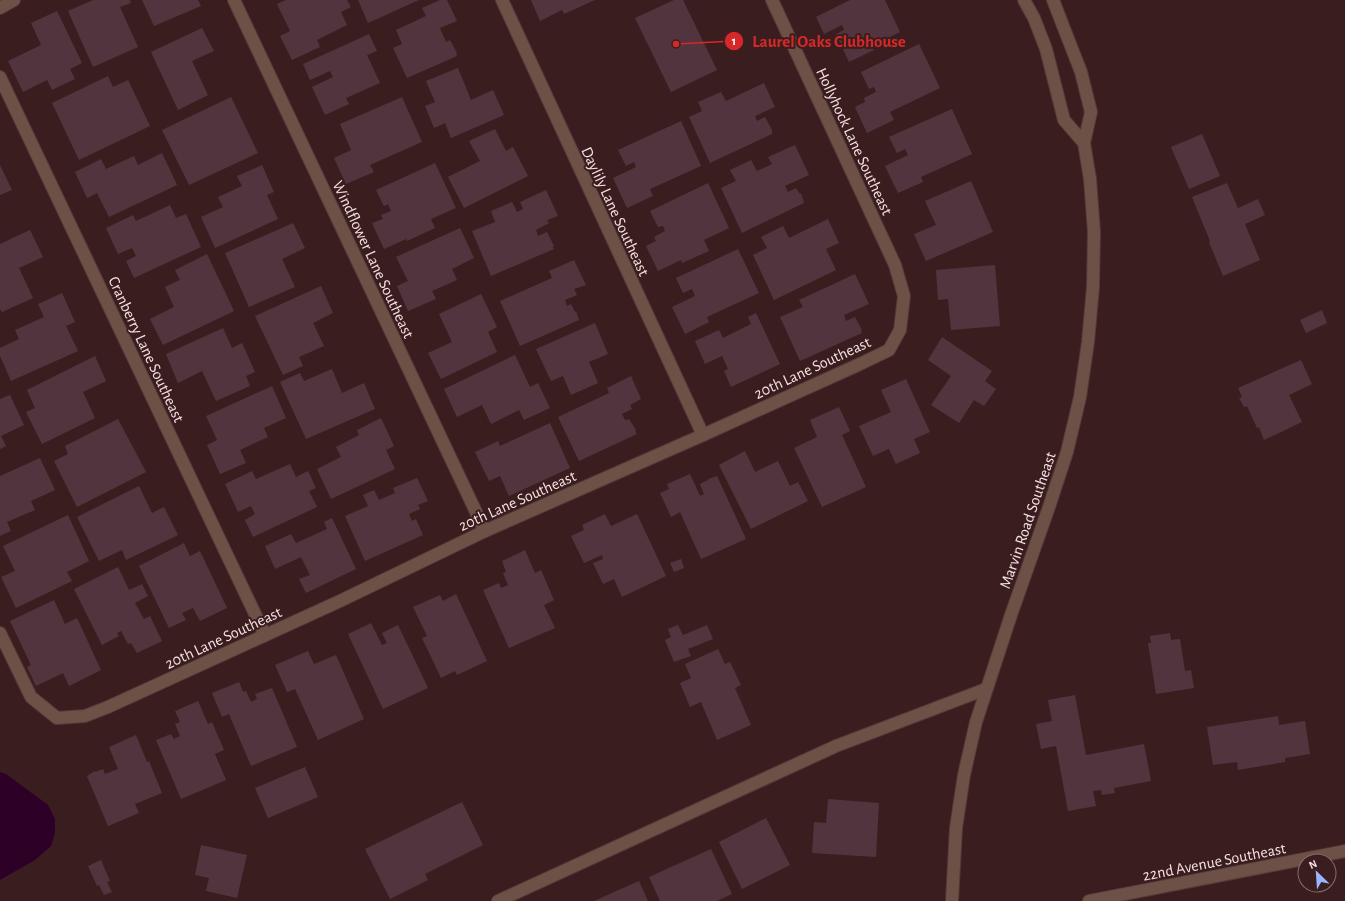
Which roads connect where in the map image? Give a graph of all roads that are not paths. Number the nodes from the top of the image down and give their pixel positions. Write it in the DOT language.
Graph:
graph roads {
  1 [pos="14,0"];
  2 [pos="234,0"];
  3 [pos="502,0"];
  4 [pos="772,0"];
  5 [pos="1024,0"];
  6 [pos="1053,0"];
  7 [pos="0,8"];
  8 [pos="0,77"];
  9 [pos="1084,143"];
  10 [pos="904,296"];
  11 [pos="703,435"];
  12 [pos="485,531"];
  13 [pos="0,633"];
  14 [pos="265,635"];
  15 [pos="986,689"];
  16 [pos="1345,851"];
  17 [pos="498,901"];
  18 [pos="952,901"];
  19 [pos="1089,901"];
  1 -- 7 [label="street"];
  2 -- 12 [label="street, Windflower Lane Southeast"];
  3 -- 11 [label="street, Daylily Lane Southeast"];
  4 -- 10 [label="street, Hollyhock Lane Southeast"];
  5 -- 9 [label="street"];
  6 -- 9 [label="street, Marvin Road Southeast"];
  8 -- 14 [label="street, Cranberry Lane Southeast"];
  9 -- 15 [label="street, Marvin Road Southeast"];
  10 -- 11 [label="street, 20th Lane Southeast"];
  11 -- 12 [label="street, 20th Lane Southeast"];
  12 -- 14 [label="street, 20th Lane Southeast"];
  13 -- 14 [label="street, 20th Lane Southeast"];
  15 -- 17 [label="street"];
  15 -- 18 [label="street, Marvin Road Southeast"];
  16 -- 19 [label="street, 22nd Avenue Southeast"];
}
